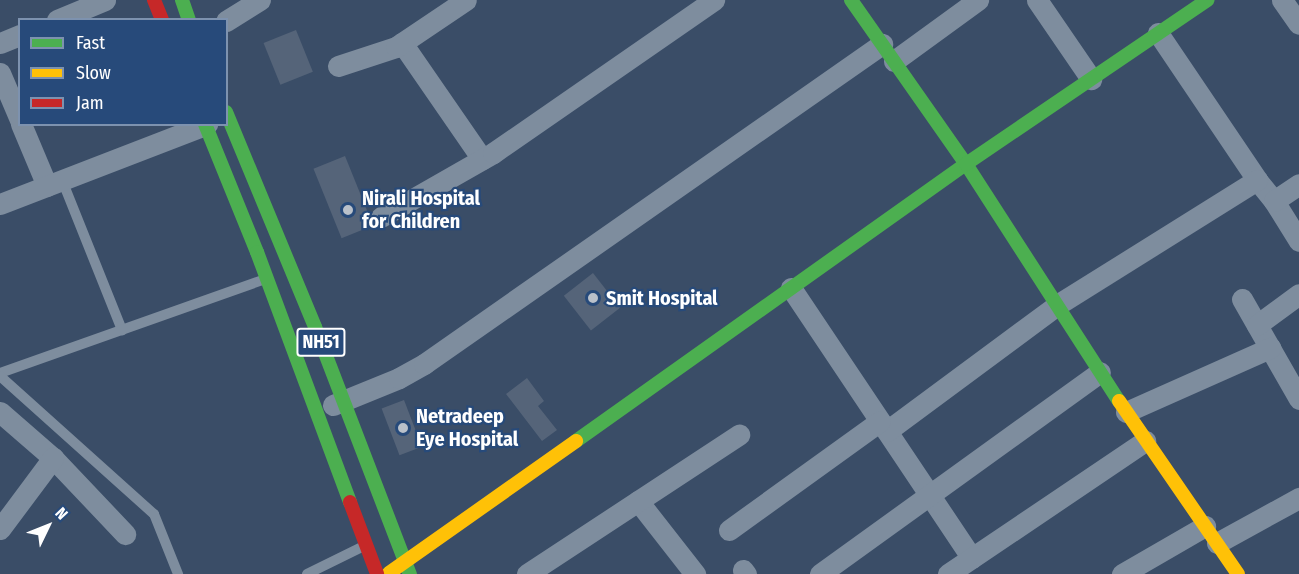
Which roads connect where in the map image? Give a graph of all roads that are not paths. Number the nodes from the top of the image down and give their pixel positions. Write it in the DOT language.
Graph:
graph roads {
  1 [pos="105,0"];
  2 [pos="154,0"];
  3 [pos="182,0"];
  4 [pos="260,0"];
  5 [pos="466,0"];
  6 [pos="714,0"];
  7 [pos="851,0"];
  8 [pos="978,0"];
  9 [pos="1037,0"];
  10 [pos="1207,0"];
  11 [pos="1282,0"];
  12 [pos="62,18"];
  13 [pos="161,18"];
  14 [pos="188,18"];
  15 [pos="228,20"];
  16 [pos="1299,24"];
  17 [pos="1158,33"];
  18 [pos="18,36"];
  19 [pos="0,43"];
  20 [pos="402,43"];
  21 [pos="888,52"];
  22 [pos="338,66"];
  23 [pos="0,73"];
  24 [pos="1091,79"];
  25 [pos="18,115"];
  26 [pos="228,117"];
  27 [pos="22,126"];
  28 [pos="203,126"];
  29 [pos="206,126"];
  30 [pos="482,159"];
  31 [pos="966,164"];
  32 [pos="1257,180"];
  33 [pos="54,183"];
  34 [pos="1299,184"];
  35 [pos="1274,201"];
  36 [pos="0,204"];
  37 [pos="381,217"];
  38 [pos="1299,241"];
  39 [pos="267,278"];
  40 [pos="791,288"];
  41 [pos="1299,294"];
  42 [pos="1242,299"];
  43 [pos="1057,305"];
  44 [pos="1257,325"];
  45 [pos="122,330"];
  46 [pos="1270,348"];
  47 [pos="1100,372"];
  48 [pos="0,374"];
  49 [pos="1299,399"];
  50 [pos="343,401"];
  51 [pos="0,412"];
  52 [pos="317,412"];
  53 [pos="1126,412"];
  54 [pos="884,426"];
  55 [pos="739,435"];
  56 [pos="1145,441"];
  57 [pos="53,458"];
  58 [pos="930,494"];
  59 [pos="1299,498"];
  60 [pos="638,501"];
  61 [pos="0,529"];
  62 [pos="729,530"];
  63 [pos="124,534"];
  64 [pos="1211,535"];
  65 [pos="366,545"];
  66 [pos="972,558"];
  67 [pos="407,567"];
  68 [pos="178,574"];
  69 [pos="308,574"];
  70 [pos="377,574"];
  71 [pos="387,574"];
  72 [pos="527,574"];
  73 [pos="695,574"];
  74 [pos="820,574"];
  75 [pos="948,574"];
  76 [pos="1122,574"];
  77 [pos="1238,574"];
  1 -- 12 [label="street"];
  2 -- 13 [label="main road"];
  3 -- 14 [label="main road"];
  4 -- 15 [label="street"];
  5 -- 20 [label="street"];
  6 -- 30 [label="street"];
  7 -- 21 [label="main road"];
  8 -- 21 [label="street"];
  9 -- 24 [label="street"];
  10 -- 17 [label="main road"];
  11 -- 16 [label="street"];
  17 -- 24 [label="main road"];
  17 -- 32 [label="street"];
  18 -- 19 [label="street"];
  20 -- 22 [label="street"];
  20 -- 30 [label="street"];
  21 -- 31 [label="main road"];
  21 -- 50 [label="street"];
  23 -- 25 [label="street"];
  24 -- 31 [label="main road"];
  26 -- 50 [label="main road, NH51"];
  27 -- 33 [label="street"];
  28 -- 33 [label="street"];
  29 -- 39 [label="main road, NH51"];
  30 -- 37 [label="street"];
  31 -- 40 [label="main road"];
  31 -- 43 [label="main road"];
  32 -- 35 [label="street"];
  32 -- 43 [label="street"];
  33 -- 36 [label="street"];
  33 -- 45 [label="lane"];
  34 -- 35 [label="street"];
  35 -- 38 [label="street"];
  39 -- 45 [label="lane"];
  39 -- 52 [label="main road, NH51"];
  40 -- 54 [label="street"];
  40 -- 67 [label="main road"];
  41 -- 44 [label="street"];
  42 -- 44 [label="street"];
  43 -- 47 [label="main road"];
  43 -- 54 [label="street"];
  44 -- 46 [label="street"];
  45 -- 48 [label="lane"];
  46 -- 49 [label="street"];
  46 -- 53 [label="street"];
  47 -- 53 [label="main road"];
  47 -- 58 [label="street"];
  48 -- 68 [label="lane"];
  50 -- 52 [label="street"];
  50 -- 67 [label="main road, NH51"];
  51 -- 57 [label="street"];
  52 -- 65 [label="main road, NH51"];
  53 -- 56 [label="main road"];
  54 -- 58 [label="street"];
  54 -- 62 [label="street"];
  55 -- 60 [label="street"];
  56 -- 64 [label="main road"];
  56 -- 66 [label="street"];
  57 -- 61 [label="street"];
  57 -- 63 [label="street"];
  58 -- 66 [label="street"];
  58 -- 74 [label="street"];
  59 -- 64 [label="street"];
  60 -- 72 [label="street"];
  60 -- 73 [label="street"];
  64 -- 76 [label="street"];
  64 -- 77 [label="main road"];
  65 -- 69 [label="lane"];
  65 -- 70 [label="main road, NH51"];
  66 -- 75 [label="street"];
  67 -- 71 [label="main road"];
}
